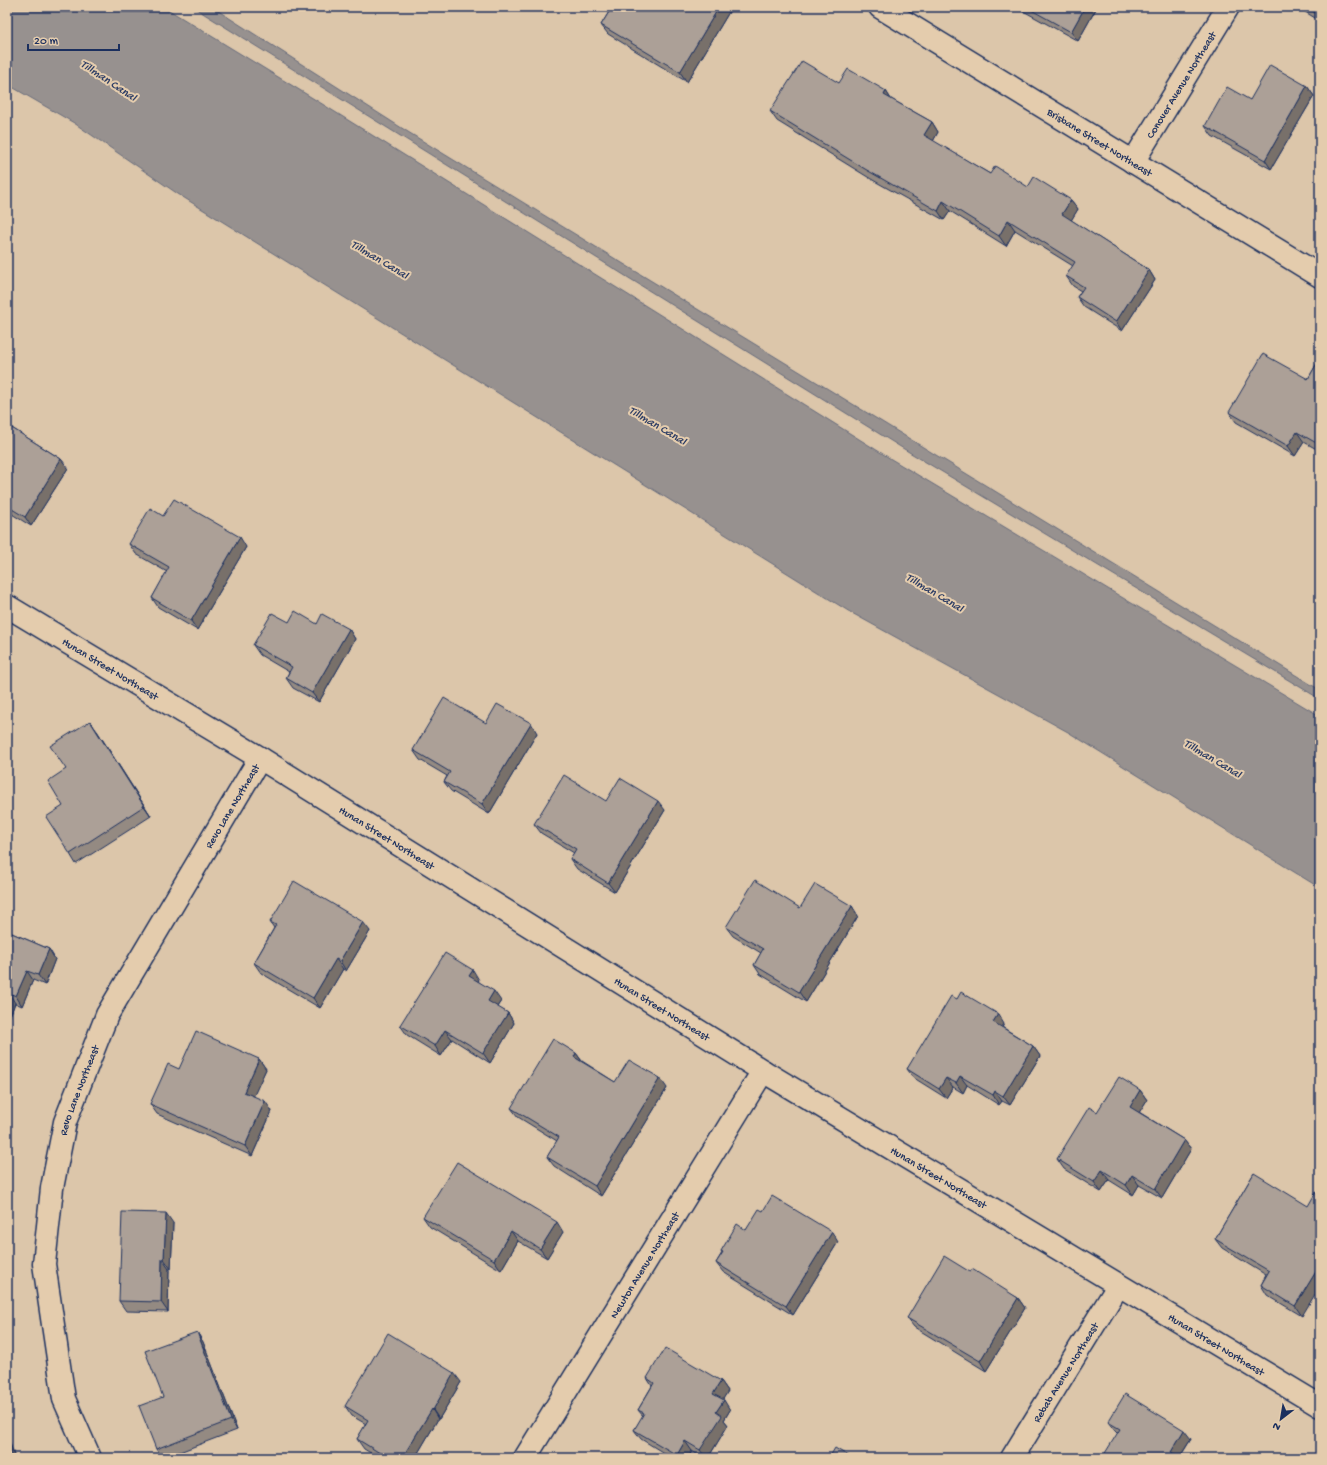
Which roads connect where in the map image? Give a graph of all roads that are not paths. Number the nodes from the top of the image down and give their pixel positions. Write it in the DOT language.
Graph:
graph roads {
  1 [pos="880,7"];
  2 [pos="1228,7"];
  3 [pos="1133,162"];
  4 [pos="1320,276"];
  5 [pos="7,606"];
  6 [pos="260,758"];
  7 [pos="763,1071"];
  8 [pos="1118,1286"];
  9 [pos="1320,1406"];
  10 [pos="90,1458"];
  11 [pos="525,1458"];
  12 [pos="1012,1458"];
  1 -- 3 [label="street, Brisbane Street Northeast"];
  2 -- 3 [label="street, Conover Avenue Northeast"];
  3 -- 4 [label="street, Brisbane Street Northeast"];
  5 -- 6 [label="street, Hunan Street Northeast"];
  6 -- 7 [label="street, Hunan Street Northeast"];
  6 -- 10 [label="street, Revo Lane Northeast"];
  7 -- 8 [label="street, Hunan Street Northeast"];
  7 -- 11 [label="street, Newton Avenue Northeast"];
  8 -- 9 [label="street, Hunan Street Northeast"];
  8 -- 12 [label="street, Rebab Avenue Northeast"];
}
